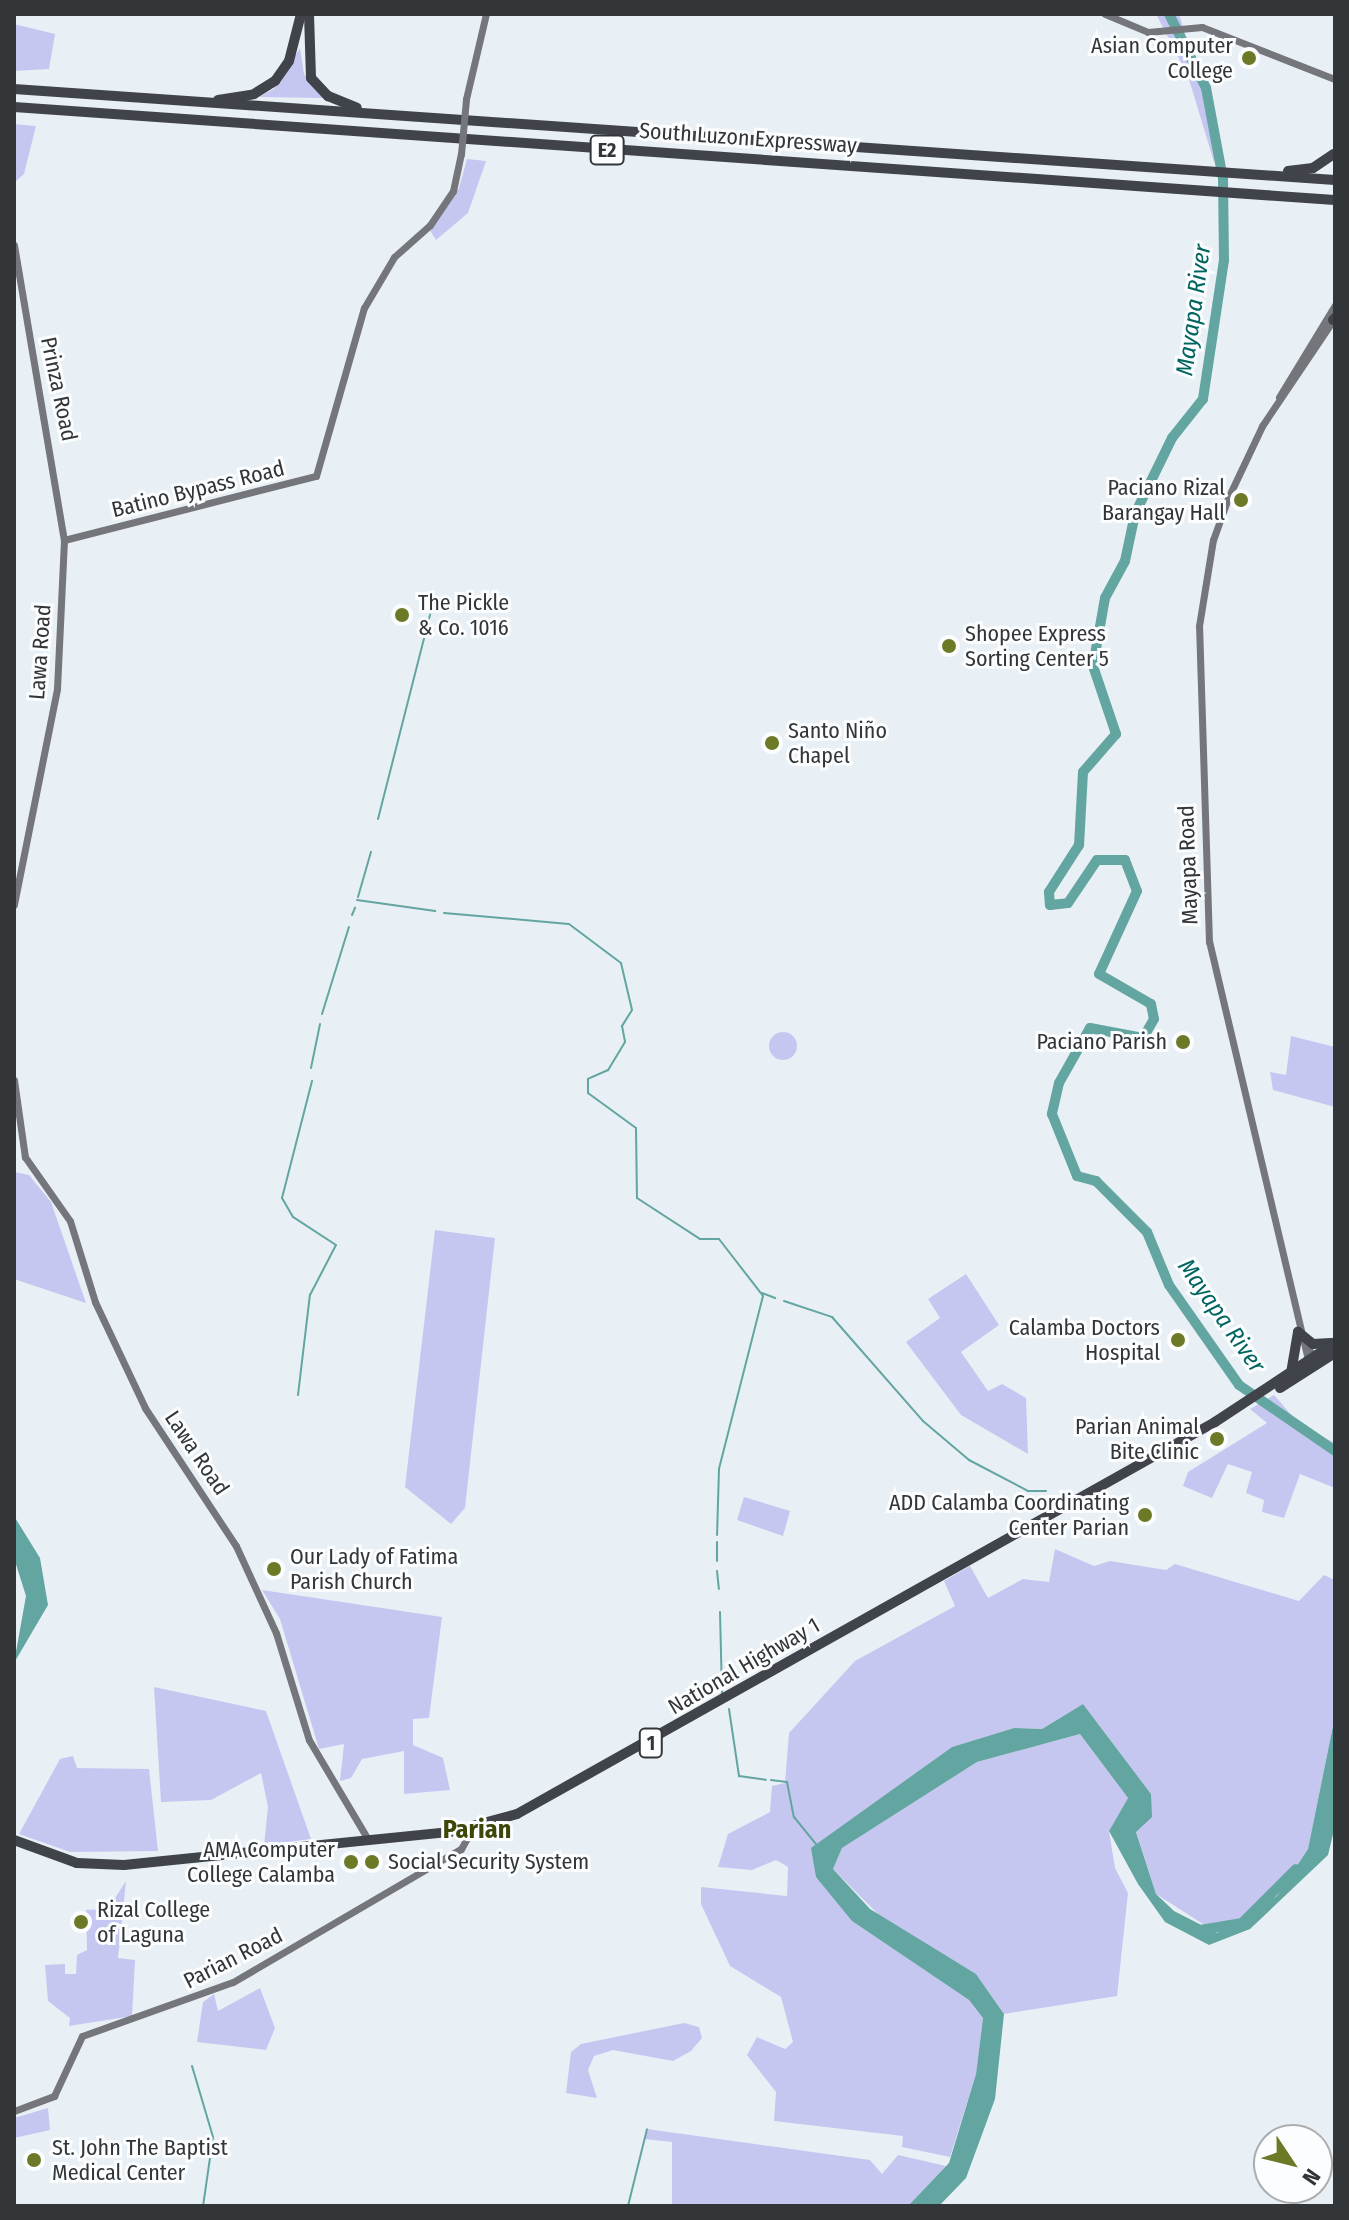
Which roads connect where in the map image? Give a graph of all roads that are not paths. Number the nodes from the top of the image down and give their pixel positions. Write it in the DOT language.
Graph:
graph roads {
  1 [pos="301,14"];
  2 [pos="309,14"];
  3 [pos="486,14"];
  4 [pos="1105,14"];
  5 [pos="1335,79"];
  6 [pos="14,89"];
  7 [pos="204,103"];
  8 [pos="14,107"];
  9 [pos="384,115"];
  10 [pos="1334,154"];
  11 [pos="1262,174"];
  12 [pos="1335,180"];
  13 [pos="1335,200"];
  14 [pos="14,245"];
  15 [pos="1335,305"];
  16 [pos="1334,318"];
  17 [pos="1277,402"];
  18 [pos="64,540"];
  19 [pos="14,905"];
  20 [pos="14,1080"];
  21 [pos="1298,1332"];
  22 [pos="1335,1343"];
  23 [pos="1335,1353"];
  24 [pos="1313,1364"];
  25 [pos="1291,1374"];
  26 [pos="1266,1392"];
  27 [pos="473,1827"];
  28 [pos="14,1840"];
  29 [pos="369,1841"];
  30 [pos="14,2111"];
  1 -- 7 [label="highway"];
  2 -- 9 [label="highway"];
  3 -- 18 [label="main road, Batino Bypass Road, bridge"];
  4 -- 5 [label="main road"];
  6 -- 7 [label="highway, South Luzon Expressway / E2"];
  7 -- 9 [label="highway, South Luzon Expressway / E2"];
  8 -- 13 [label="highway, South Luzon Expressway / E2"];
  9 -- 11 [label="highway, South Luzon Expressway / E2"];
  10 -- 11 [label="highway"];
  11 -- 12 [label="highway, South Luzon Expressway / E2"];
  14 -- 18 [label="main road, Prinza Road"];
  15 -- 17 [label="main road, Mayapa Road"];
  16 -- 17 [label="main road, Mayapa Road"];
  17 -- 21 [label="main road, Mayapa Road"];
  18 -- 19 [label="main road, Lawa Road"];
  20 -- 29 [label="main road, Lawa Road"];
  21 -- 22 [label="highway"];
  21 -- 24 [label="main road, Mayapa Road"];
  21 -- 25 [label="highway"];
  22 -- 24 [label="highway, National Highway 1 / 1"];
  23 -- 24 [label="highway, National Highway 1 / 1"];
  24 -- 25 [label="highway, National Highway 1 / 1"];
  24 -- 26 [label="highway, National Highway 1 / 1"];
  25 -- 26 [label="highway, National Highway 1 / 1"];
  26 -- 27 [label="highway, National Highway 1 / 1"];
  27 -- 29 [label="highway, National Highway 1 / 1"];
  27 -- 30 [label="main road, Parian Road"];
  28 -- 29 [label="highway, National Highway 1 / 1"];
}
